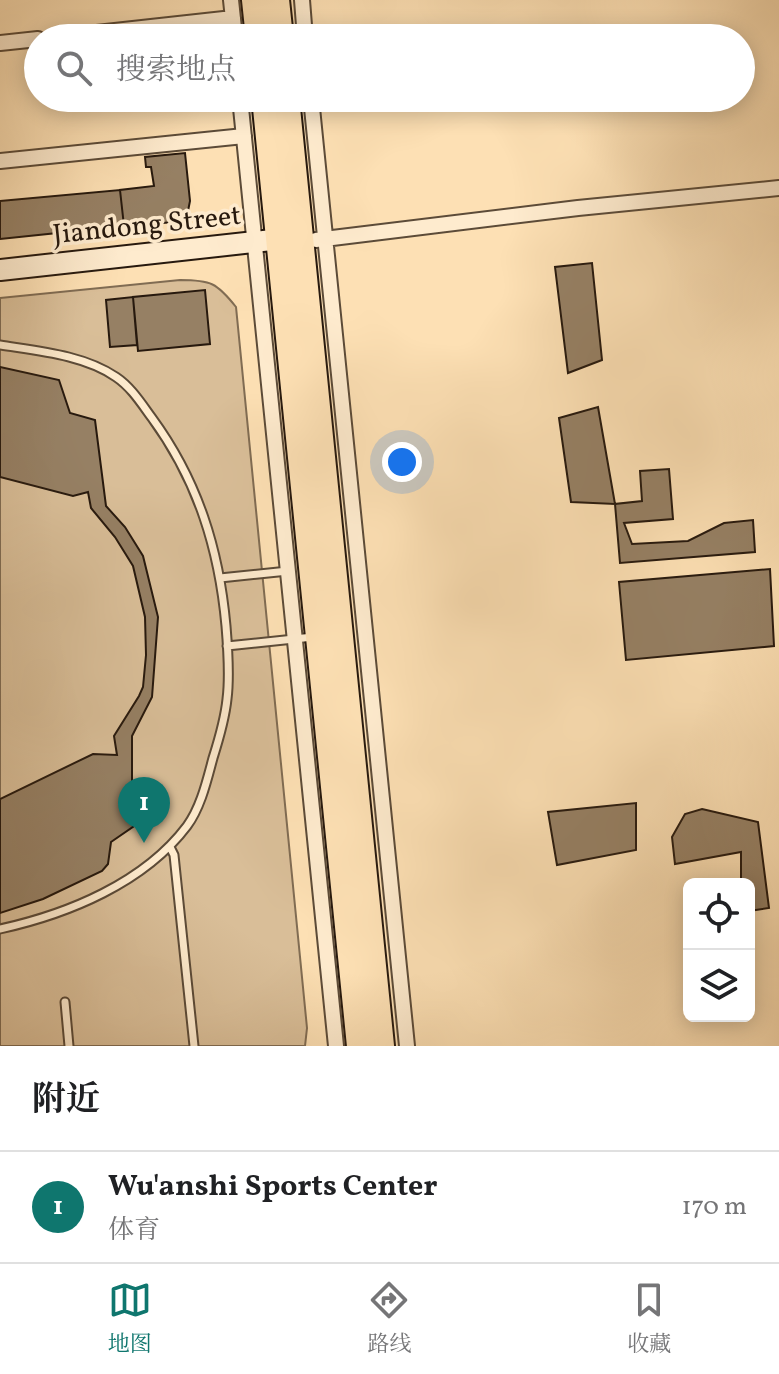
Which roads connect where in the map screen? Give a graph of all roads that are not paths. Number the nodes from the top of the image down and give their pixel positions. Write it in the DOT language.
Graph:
graph roads {
  1 [pos="231,0"];
  2 [pos="255,0"];
  3 [pos="276,0"];
  4 [pos="302,0"];
  5 [pos="233,18"];
  6 [pos="178,24"];
  7 [pos="234,24"];
  8 [pos="258,24"];
  9 [pos="279,24"];
  10 [pos="304,24"];
  11 [pos="24,40"];
  12 [pos="0,43"];
  13 [pos="241,112"];
  14 [pos="268,112"];
  15 [pos="287,112"];
  16 [pos="309,112"];
  17 [pos="244,136"];
  18 [pos="0,161"];
  19 [pos="779,188"];
  20 [pos="292,240"];
  21 [pos="0,270"];
  22 [pos="0,345"];
  23 [pos="288,571"];
  24 [pos="220,578"];
  25 [pos="307,638"];
  26 [pos="227,646"];
  27 [pos="170,847"];
  28 [pos="0,929"];
  29 [pos="65,1002"];
  30 [pos="69,1046"];
  31 [pos="194,1046"];
  32 [pos="336,1046"];
  33 [pos="360,1046"];
  34 [pos="381,1046"];
  35 [pos="407,1046"];
  1 -- 5 [label="street"];
  2 -- 8 [label="highway"];
  3 -- 9 [label="highway"];
  4 -- 10 [label="street"];
  5 -- 6 [label="street"];
  5 -- 7 [label="street"];
  11 -- 12 [label="street"];
  13 -- 17 [label="street"];
  14 -- 20 [label="highway"];
  15 -- 20 [label="highway"];
  16 -- 20 [label="street"];
  17 -- 18 [label="street"];
  17 -- 20 [label="street"];
  19 -- 20 [label="street"];
  20 -- 21 [label="street, Jiandong Street"];
  20 -- 23 [label="street"];
  20 -- 25 [label="highway"];
  20 -- 34 [label="highway"];
  20 -- 35 [label="street"];
  22 -- 24 [label="lane"];
  23 -- 24 [label="lane"];
  23 -- 25 [label="street"];
  24 -- 26 [label="lane"];
  25 -- 26 [label="lane"];
  25 -- 32 [label="street"];
  25 -- 33 [label="highway"];
  26 -- 27 [label="lane"];
  27 -- 28 [label="lane"];
  27 -- 31 [label="lane"];
  29 -- 30 [label="lane"];
}
